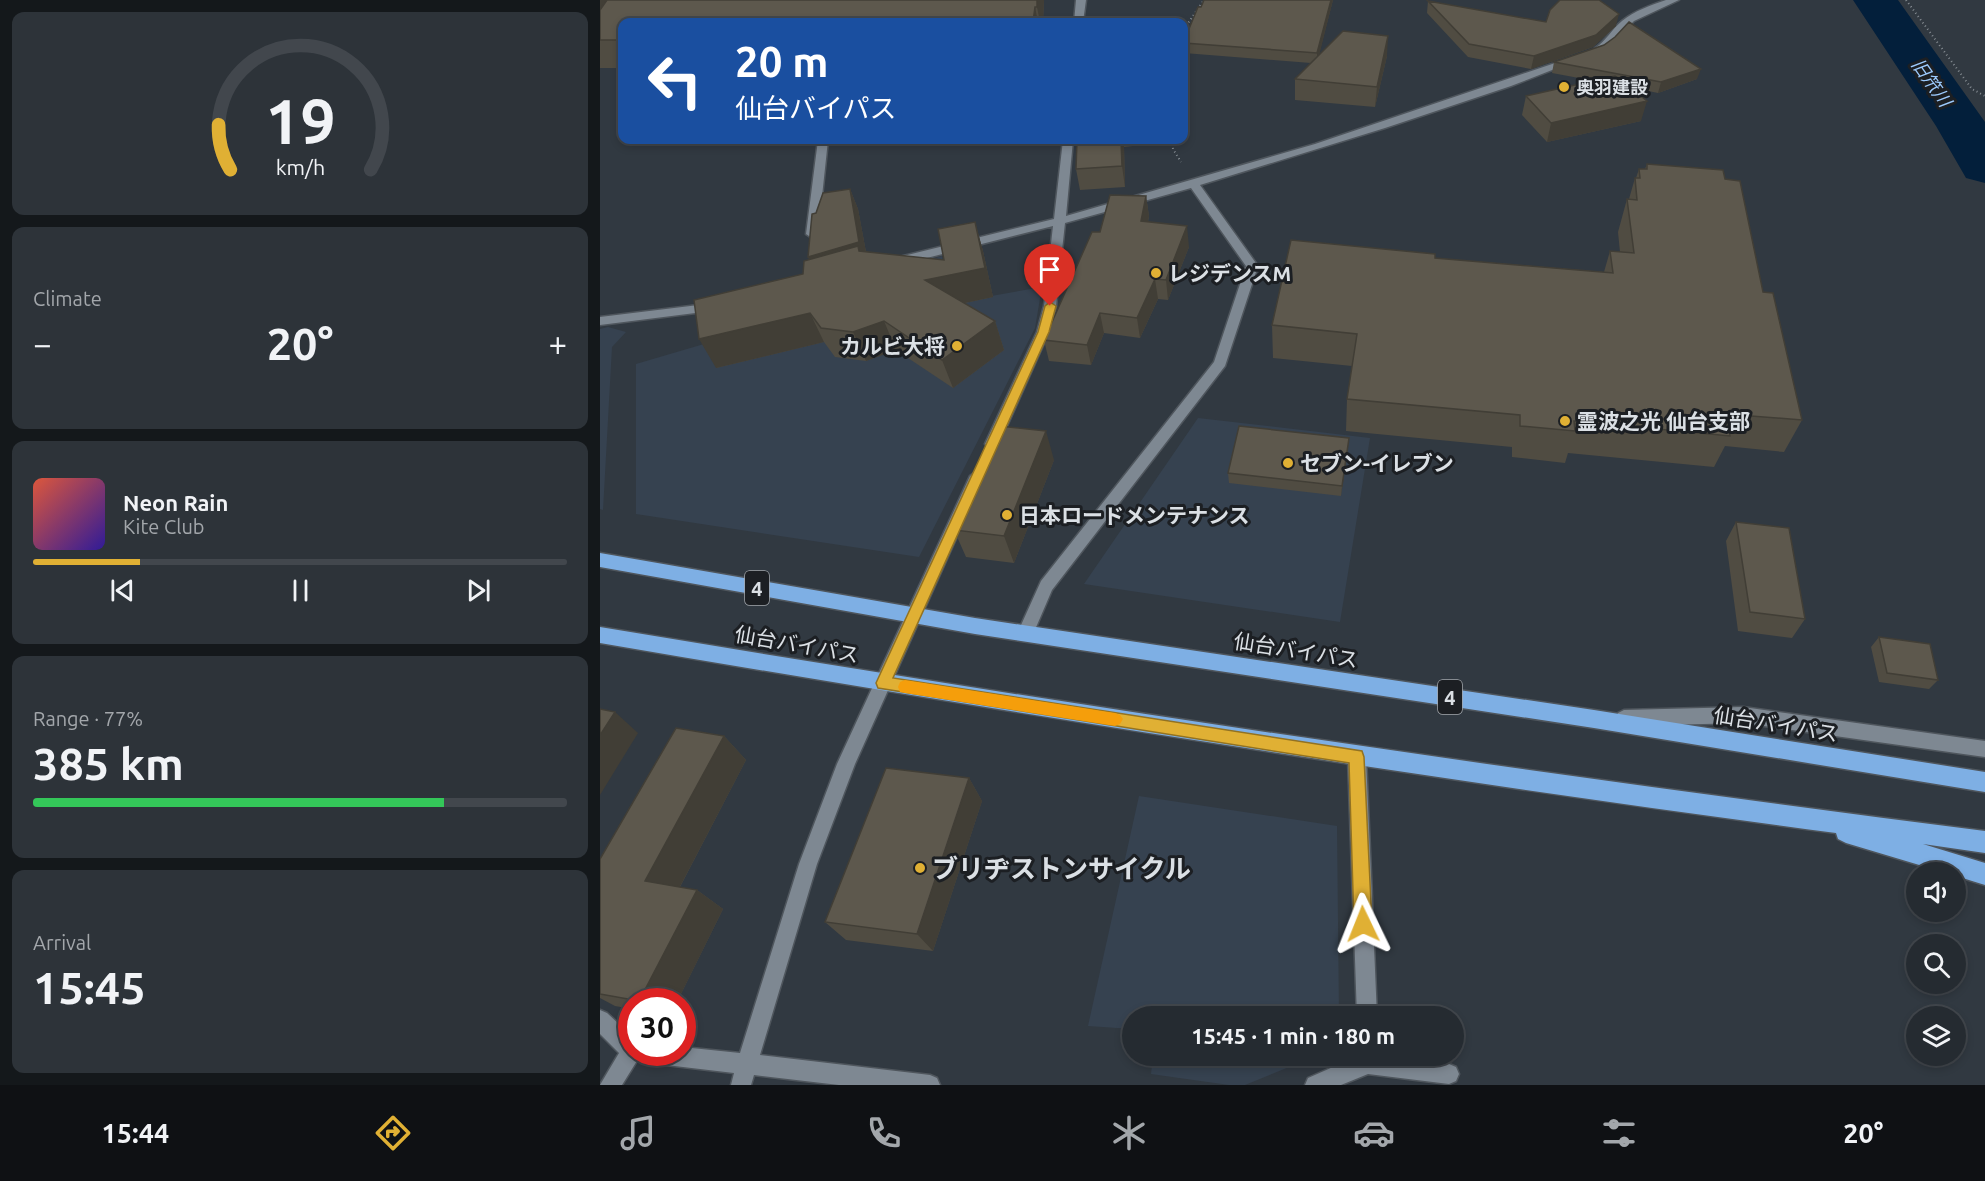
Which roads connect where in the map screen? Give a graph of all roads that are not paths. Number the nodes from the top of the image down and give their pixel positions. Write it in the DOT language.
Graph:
graph roads {
  1 [pos="1082,0"];
  2 [pos="1674,0"];
  3 [pos="1080,18"];
  4 [pos="823,144"];
  5 [pos="1068,144"];
  6 [pos="1193,183"];
  7 [pos="1060,221"];
  8 [pos="812,242"];
  9 [pos="887,264"];
  10 [pos="730,304"];
  11 [pos="600,321"];
  12 [pos="600,560"];
  13 [pos="914,616"];
  14 [pos="1025,634"];
  15 [pos="600,635"];
  16 [pos="883,683"];
  17 [pos="1594,719"];
  18 [pos="1985,750"];
  19 [pos="1357,757"];
  20 [pos="1985,782"];
  21 [pos="1804,819"];
  22 [pos="1985,842"];
  23 [pos="1985,874"];
  24 [pos="1367,1006"];
  25 [pos="600,1020"];
  26 [pos="618,1037"];
  27 [pos="696,1064"];
  28 [pos="622,1066"];
  29 [pos="1355,1066"];
  30 [pos="1403,1066"];
  31 [pos="1449,1074"];
  32 [pos="745,1075"];
  33 [pos="610,1085"];
  34 [pos="930,1085"];
  35 [pos="1315,1085"];
  1 -- 3 [label="street"];
  2 -- 6 [label="street"];
  4 -- 8 [label="street"];
  5 -- 7 [label="street"];
  6 -- 7 [label="street"];
  6 -- 14 [label="street"];
  7 -- 9 [label="street"];
  7 -- 13 [label="street"];
  10 -- 11 [label="street"];
  12 -- 13 [label="highway, 仙台バイパス / 4"];
  13 -- 14 [label="highway, 仙台バイパス / 4"];
  13 -- 16 [label="street"];
  14 -- 17 [label="highway, 仙台バイパス / 4"];
  15 -- 16 [label="highway, 仙台バイパス"];
  16 -- 19 [label="highway, 仙台バイパス"];
  16 -- 32 [label="street"];
  17 -- 18 [label="street"];
  17 -- 20 [label="highway, 仙台バイパス / 4"];
  19 -- 21 [label="highway, 仙台バイパス"];
  19 -- 24 [label="street"];
  21 -- 22 [label="highway, 仙台バイパス"];
  21 -- 23 [label="highway"];
  25 -- 26 [label="street"];
  27 -- 32 [label="street"];
  28 -- 33 [label="street"];
  29 -- 35 [label="street"];
  30 -- 31 [label="street"];
  32 -- 34 [label="street"];
}
